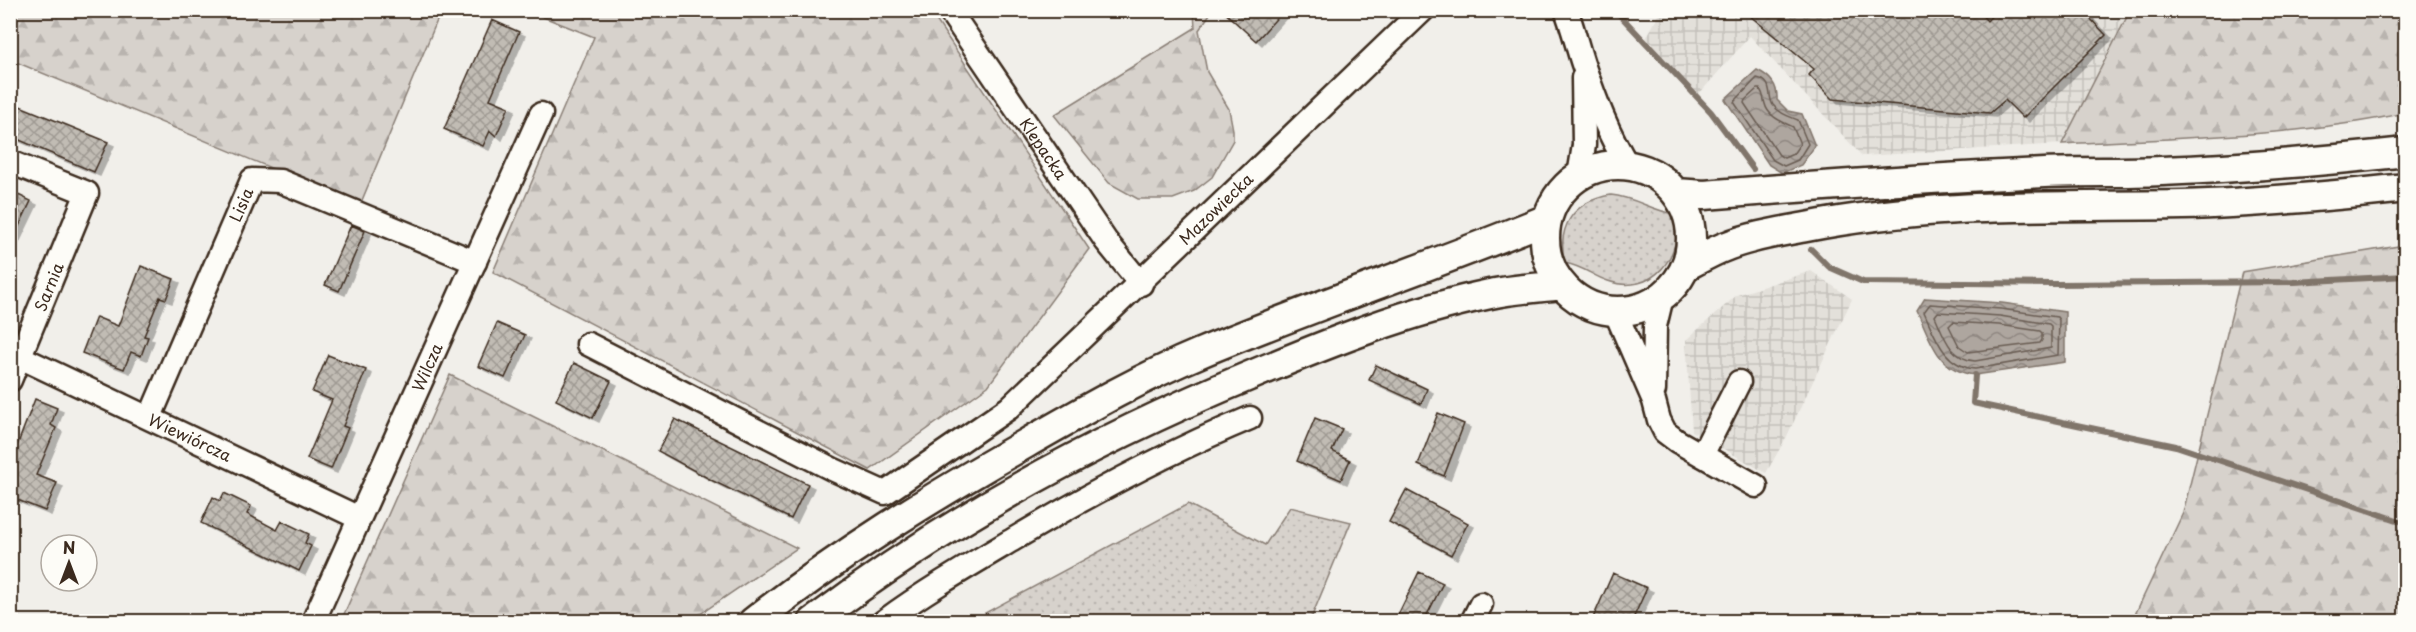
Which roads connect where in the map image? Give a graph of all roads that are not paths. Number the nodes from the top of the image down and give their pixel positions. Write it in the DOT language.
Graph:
graph roads {
  1 [pos="950,10"];
  2 [pos="1423,10"];
  3 [pos="1566,10"];
  4 [pos="1582,62"];
  5 [pos="541,114"];
  6 [pos="2406,152"];
  7 [pos="10,162"];
  8 [pos="1628,166"];
  9 [pos="1579,176"];
  10 [pos="2406,188"];
  11 [pos="1676,193"];
  12 [pos="1547,219"];
  13 [pos="475,261"];
  14 [pos="1686,266"];
  15 [pos="1141,284"];
  16 [pos="1562,285"];
  17 [pos="1662,297"];
  18 [pos="1616,311"];
  19 [pos="588,344"];
  20 [pos="20,357"];
  21 [pos="10,380"];
  22 [pos="1739,382"];
  23 [pos="1654,401"];
  24 [pos="150,417"];
  25 [pos="1250,418"];
  26 [pos="1702,455"];
  27 [pos="1756,486"];
  28 [pos="358,518"];
  29 [pos="313,621"];
  30 [pos="753,621"];
  31 [pos="813,621"];
  32 [pos="883,621"];
  1 -- 15 [label="street, Klepacka"];
  2 -- 15 [label="street, Mazowiecka"];
  3 -- 4 [label="street"];
  4 -- 8 [label="street"];
  4 -- 9 [label="street"];
  5 -- 13 [label="street, Wilcza"];
  6 -- 11 [label="main road"];
  7 -- 20 [label="street, Sarnia"];
  8 -- 9 [label="main road"];
  8 -- 11 [label="main road"];
  9 -- 12 [label="main road"];
  10 -- 14 [label="main road"];
  11 -- 14 [label="main road"];
  12 -- 16 [label="main road"];
  12 -- 30 [label="main road"];
  13 -- 24 [label="street, Lisia"];
  13 -- 28 [label="street, Wilcza"];
  14 -- 17 [label="main road"];
  15 -- 19 [label="street, Mazowiecka"];
  16 -- 18 [label="main road"];
  16 -- 31 [label="main road"];
  17 -- 18 [label="main road"];
  17 -- 23 [label="street"];
  18 -- 23 [label="street"];
  20 -- 21 [label="street, Sarnia"];
  20 -- 24 [label="street, Wiewiórcza"];
  22 -- 26 [label="street"];
  23 -- 26 [label="street"];
  24 -- 28 [label="street, Wiewiórcza"];
  25 -- 32 [label="street"];
  26 -- 27 [label="street"];
  28 -- 29 [label="street, Wilcza"];
}
